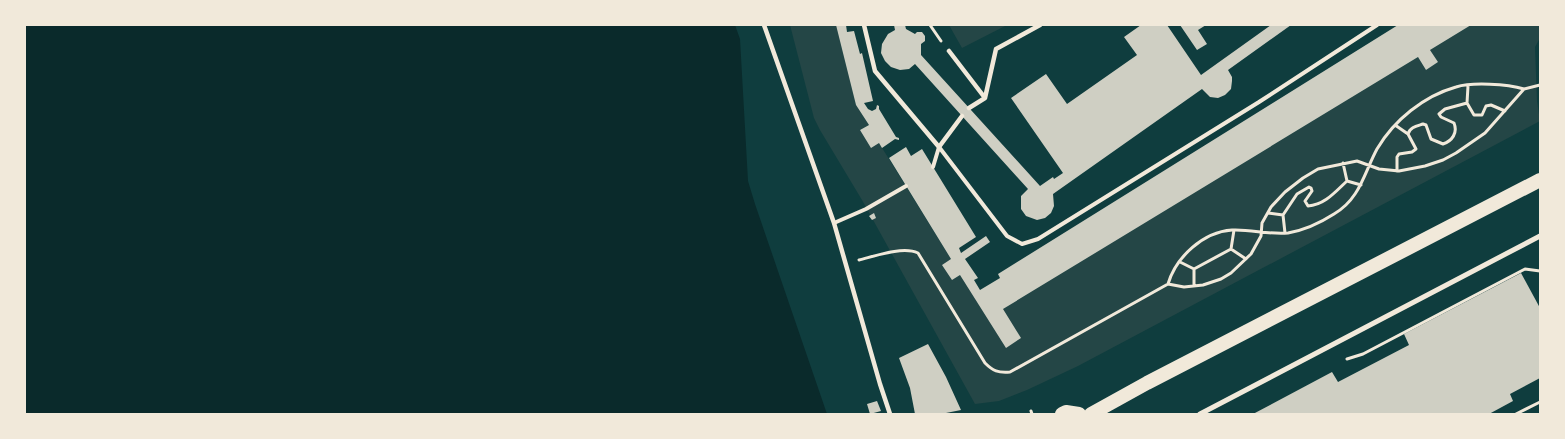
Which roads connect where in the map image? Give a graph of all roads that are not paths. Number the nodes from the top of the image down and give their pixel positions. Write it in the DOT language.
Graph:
graph roads {
  1 [pos="764,25"];
  2 [pos="864,25"];
  3 [pos="1040,25"];
  4 [pos="1377,25"];
  5 [pos="949,51"];
  6 [pos="984,98"];
  7 [pos="969,108"];
  8 [pos="962,116"];
  9 [pos="939,147"];
  10 [pos="933,167"];
  11 [pos="1540,180"];
  12 [pos="906,186"];
  13 [pos="834,223"];
  14 [pos="1540,236"];
  15 [pos="890,414"];
  16 [pos="1062,414"];
  17 [pos="1079,414"];
  18 [pos="1091,414"];
  19 [pos="1200,414"];
  1 -- 13 [label="street"];
  2 -- 9 [label="street"];
  3 -- 6 [label="street"];
  4 -- 9 [label="lane"];
  5 -- 6 [label="street"];
  6 -- 7 [label="street"];
  8 -- 9 [label="street"];
  9 -- 10 [label="lane"];
  11 -- 18 [label="highway"];
  12 -- 13 [label="lane"];
  13 -- 15 [label="street"];
  14 -- 19 [label="street"];
  16 -- 17 [label="highway"];
}
